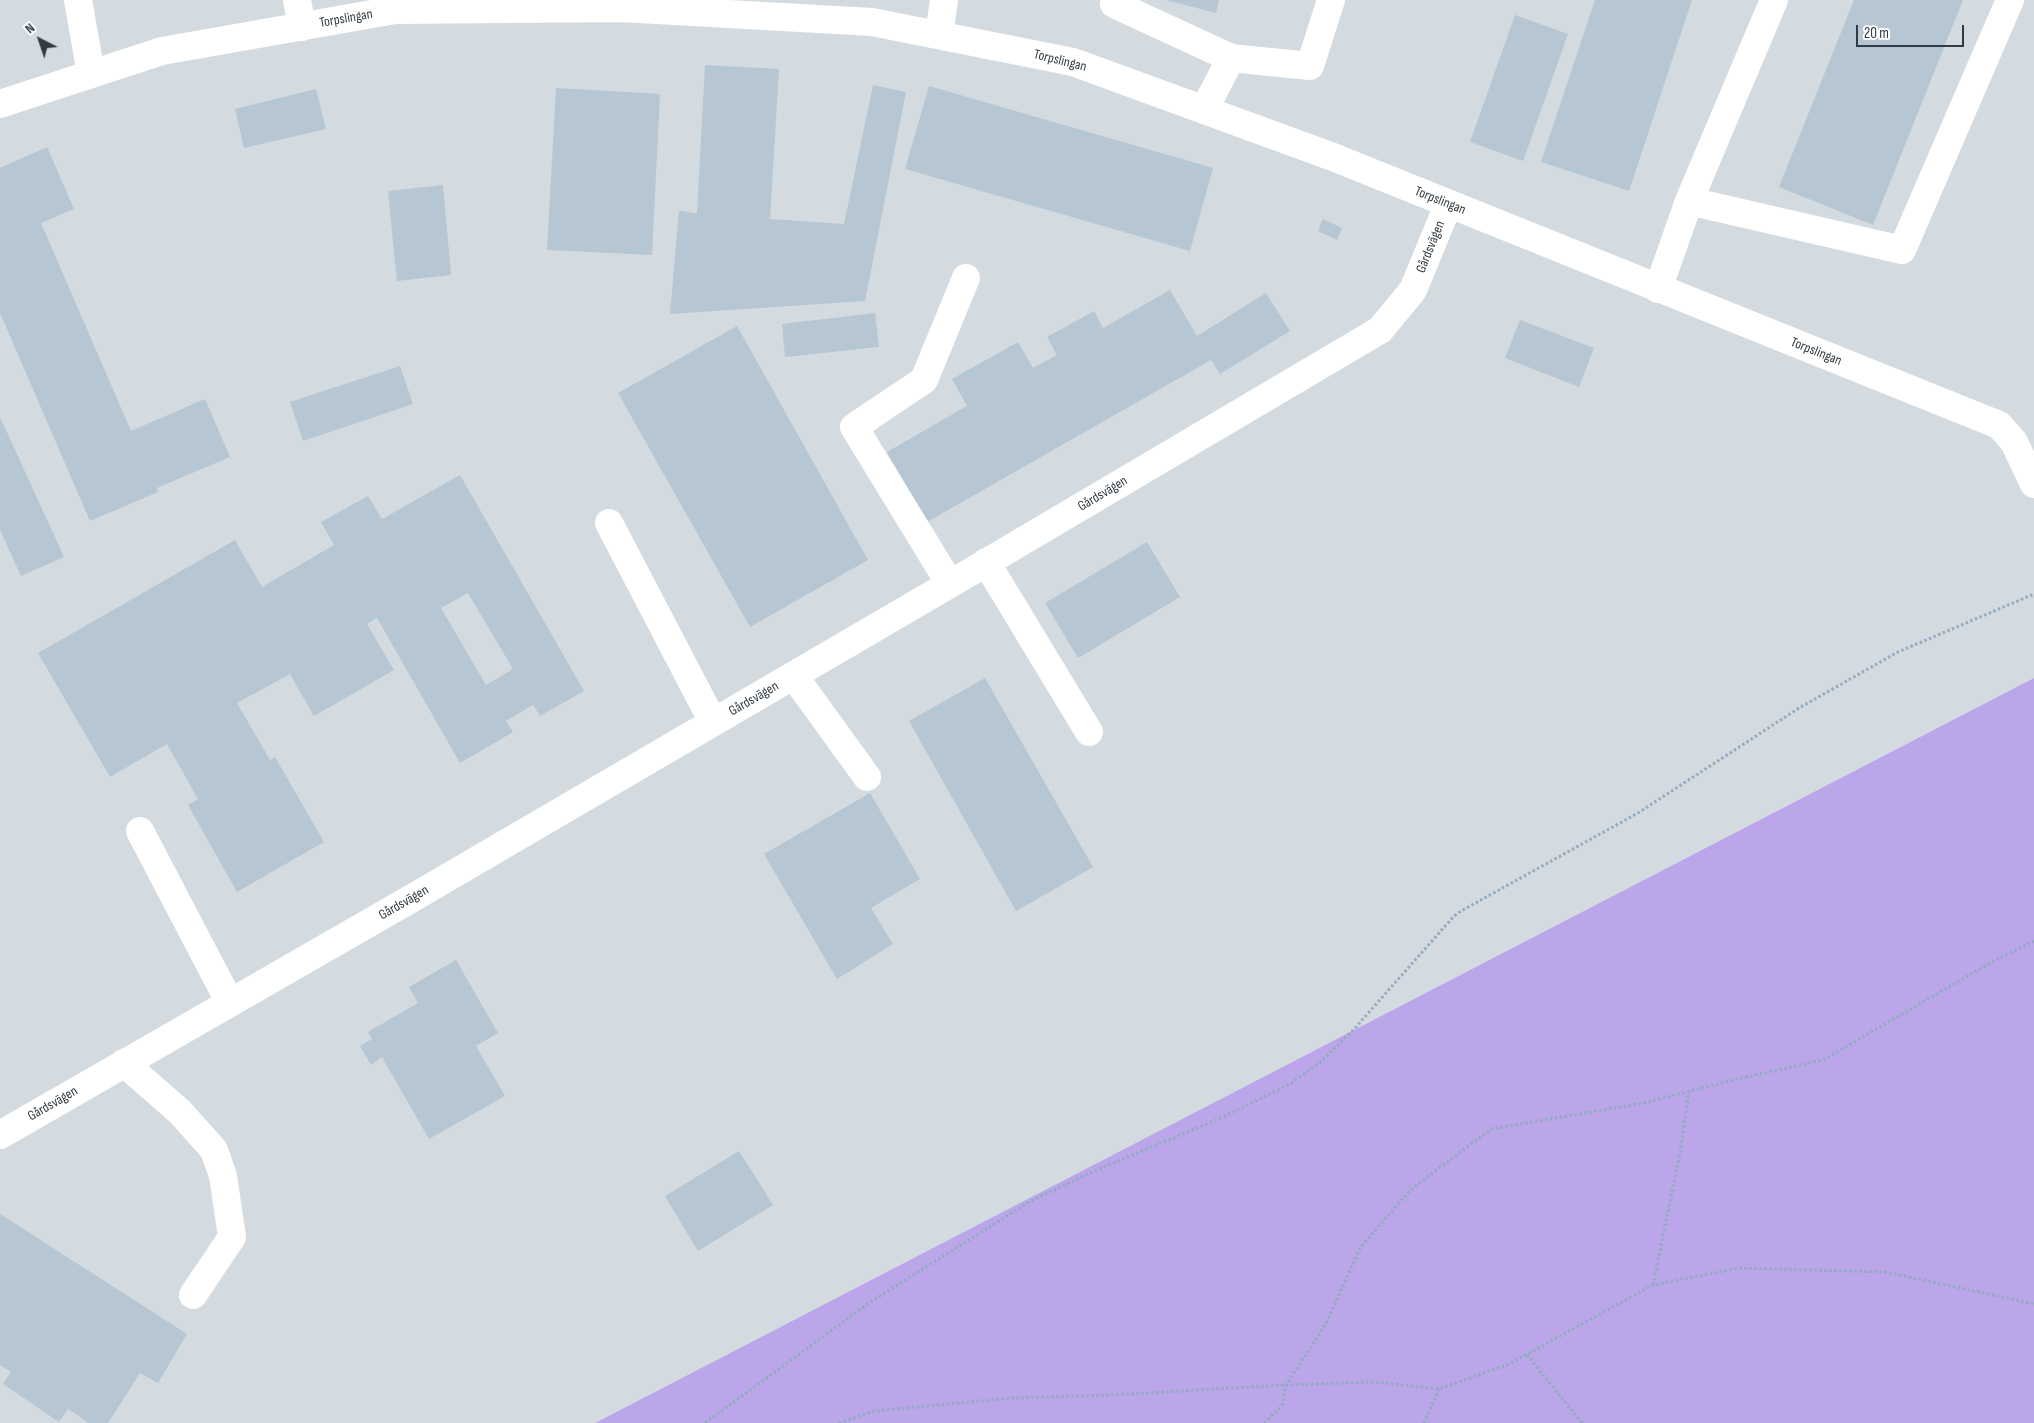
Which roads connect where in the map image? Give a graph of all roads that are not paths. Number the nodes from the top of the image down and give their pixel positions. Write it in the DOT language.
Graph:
graph roads {
  1 [pos="78,0"];
  2 [pos="297,0"];
  3 [pos="944,0"];
  4 [pos="1115,0"];
  5 [pos="1331,0"];
  6 [pos="1774,0"];
  7 [pos="2010,0"];
  8 [pos="631,4"];
  9 [pos="720,7"];
  10 [pos="302,27"];
  11 [pos="939,35"];
  12 [pos="1231,58"];
  13 [pos="92,74"];
  14 [pos="0,104"];
  15 [pos="1204,110"];
  16 [pos="1689,201"];
  17 [pos="1448,205"];
  18 [pos="966,278"];
  19 [pos="1658,289"];
  20 [pos="2034,484"];
  21 [pos="609,523"];
  22 [pos="986,562"];
  23 [pos="950,584"];
  24 [pos="794,676"];
  25 [pos="714,722"];
  26 [pos="1089,732"];
  27 [pos="867,777"];
  28 [pos="140,831"];
  29 [pos="230,1003"];
  30 [pos="124,1064"];
  31 [pos="0,1134"];
  32 [pos="193,1296"];
  1 -- 13 [label="street"];
  2 -- 10 [label="street"];
  3 -- 11 [label="street"];
  4 -- 12 [label="street"];
  5 -- 12 [label="street"];
  6 -- 16 [label="street"];
  7 -- 16 [label="street"];
  8 -- 9 [label="street, Torpslingan"];
  8 -- 10 [label="street, Torpslingan"];
  9 -- 11 [label="street, Torpslingan"];
  10 -- 13 [label="street, Torpslingan"];
  11 -- 15 [label="street, Torpslingan"];
  12 -- 15 [label="street"];
  13 -- 14 [label="street, Torpslingan"];
  15 -- 17 [label="street, Torpslingan"];
  16 -- 19 [label="street"];
  17 -- 19 [label="street, Torpslingan"];
  17 -- 22 [label="street, Gårdsvägen"];
  18 -- 23 [label="street"];
  19 -- 20 [label="street, Torpslingan"];
  21 -- 25 [label="street"];
  22 -- 23 [label="street, Gårdsvägen"];
  22 -- 26 [label="street"];
  23 -- 24 [label="street, Gårdsvägen"];
  24 -- 25 [label="street, Gårdsvägen"];
  24 -- 27 [label="street"];
  25 -- 29 [label="street, Gårdsvägen"];
  28 -- 29 [label="street"];
  29 -- 30 [label="street, Gårdsvägen"];
  30 -- 31 [label="street, Gårdsvägen"];
  30 -- 32 [label="street"];
}
